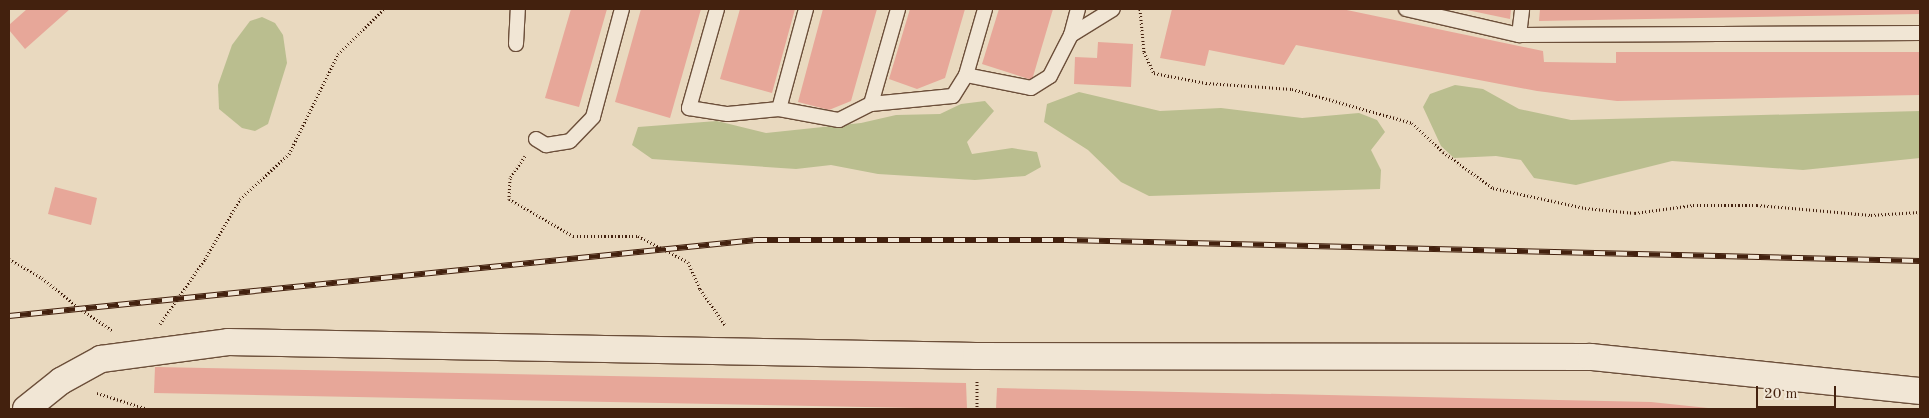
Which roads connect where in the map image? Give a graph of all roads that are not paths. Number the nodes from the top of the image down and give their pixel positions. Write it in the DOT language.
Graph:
graph roads {
  1 [pos="518,9"];
  2 [pos="622,9"];
  3 [pos="716,9"];
  4 [pos="806,9"];
  5 [pos="898,9"];
  6 [pos="985,9"];
  7 [pos="1078,9"];
  8 [pos="1113,9"];
  9 [pos="1406,9"];
  10 [pos="1522,9"];
  11 [pos="1920,34"];
  12 [pos="1071,35"];
  13 [pos="1519,35"];
  14 [pos="516,44"];
  15 [pos="966,75"];
  16 [pos="871,104"];
  17 [pos="779,109"];
  18 [pos="536,139"];
  19 [pos="1920,391"];
  20 [pos="26,409"];
  1 -- 14 [label="lane"];
  2 -- 18 [label="lane"];
  3 -- 17 [label="lane"];
  4 -- 17 [label="lane"];
  5 -- 16 [label="lane"];
  6 -- 15 [label="lane"];
  7 -- 12 [label="lane"];
  8 -- 12 [label="lane"];
  9 -- 13 [label="lane"];
  10 -- 13 [label="lane"];
  11 -- 13 [label="lane"];
  12 -- 15 [label="lane"];
  15 -- 16 [label="lane"];
  16 -- 17 [label="lane"];
  19 -- 20 [label="street"];
}
